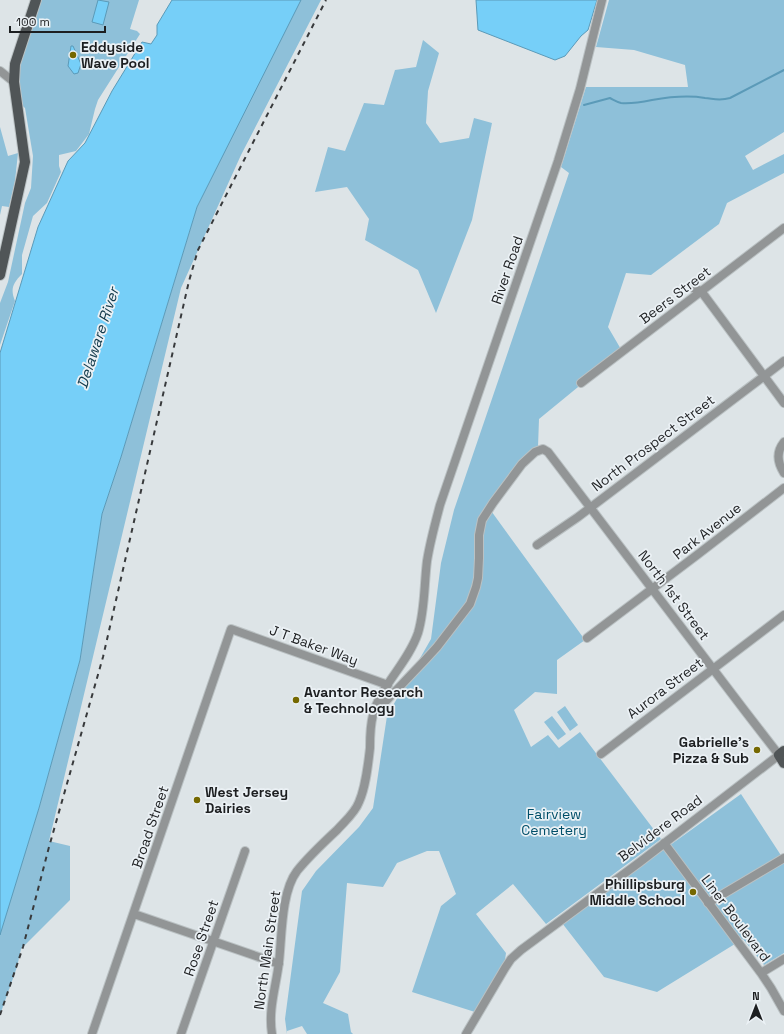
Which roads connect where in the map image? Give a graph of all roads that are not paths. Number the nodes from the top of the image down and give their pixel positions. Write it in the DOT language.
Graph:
graph roads {
  1 [pos="36,0"];
  2 [pos="602,0"];
  3 [pos="0,71"];
  4 [pos="14,82"];
  5 [pos="784,228"];
  6 [pos="0,275"];
  7 [pos="697,290"];
  8 [pos="784,361"];
  9 [pos="764,376"];
  10 [pos="581,383"];
  11 [pos="784,403"];
  12 [pos="784,442"];
  13 [pos="784,473"];
  14 [pos="784,488"];
  15 [pos="590,507"];
  16 [pos="537,545"];
  17 [pos="652,589"];
  18 [pos="784,615"];
  19 [pos="231,629"];
  20 [pos="587,638"];
  21 [pos="712,668"];
  22 [pos="388,685"];
  23 [pos="376,706"];
  24 [pos="601,754"];
  25 [pos="782,756"];
  26 [pos="664,843"];
  27 [pos="245,851"];
  28 [pos="784,858"];
  29 [pos="708,904"];
  30 [pos="134,914"];
  31 [pos="213,942"];
  32 [pos="784,959"];
  33 [pos="278,964"];
  34 [pos="761,973"];
  35 [pos="784,1011"];
  36 [pos="92,1034"];
  37 [pos="181,1034"];
  38 [pos="272,1034"];
  39 [pos="466,1034"];
  1 -- 4 [label="main road"];
  2 -- 22 [label="street, River Road"];
  3 -- 4 [label="street"];
  4 -- 6 [label="main road"];
  5 -- 7 [label="street, Beers Street"];
  7 -- 9 [label="street"];
  7 -- 10 [label="street, Beers Street"];
  8 -- 9 [label="street, North Prospect Street"];
  9 -- 11 [label="street"];
  9 -- 15 [label="street, North Prospect Street"];
  12 -- 13 [label="street"];
  14 -- 17 [label="street, Park Avenue"];
  15 -- 16 [label="street, North Prospect Street"];
  15 -- 17 [label="street, North 1st Street"];
  15 -- 23 [label="street, North 1st Street"];
  17 -- 20 [label="street, Park Avenue"];
  17 -- 21 [label="street, North 1st Street"];
  18 -- 21 [label="street, Aurora Street"];
  19 -- 22 [label="street, J T Baker Way"];
  19 -- 30 [label="street, Broad Street"];
  21 -- 24 [label="street, Aurora Street"];
  21 -- 25 [label="street, North 1st Street"];
  22 -- 23 [label="street, North Main Street"];
  23 -- 33 [label="street, North Main Street"];
  25 -- 26 [label="street, Belvidere Road"];
  26 -- 29 [label="street, Liner Boulevard"];
  26 -- 39 [label="street, Belvidere Road"];
  27 -- 31 [label="street, Rose Street"];
  28 -- 29 [label="street"];
  29 -- 34 [label="street, Liner Boulevard"];
  30 -- 31 [label="street"];
  30 -- 36 [label="street, Broad Street"];
  31 -- 33 [label="street"];
  31 -- 37 [label="street, Rose Street"];
  32 -- 34 [label="street"];
  33 -- 38 [label="street, North Main Street"];
  34 -- 35 [label="street, Liner Boulevard"];
}
